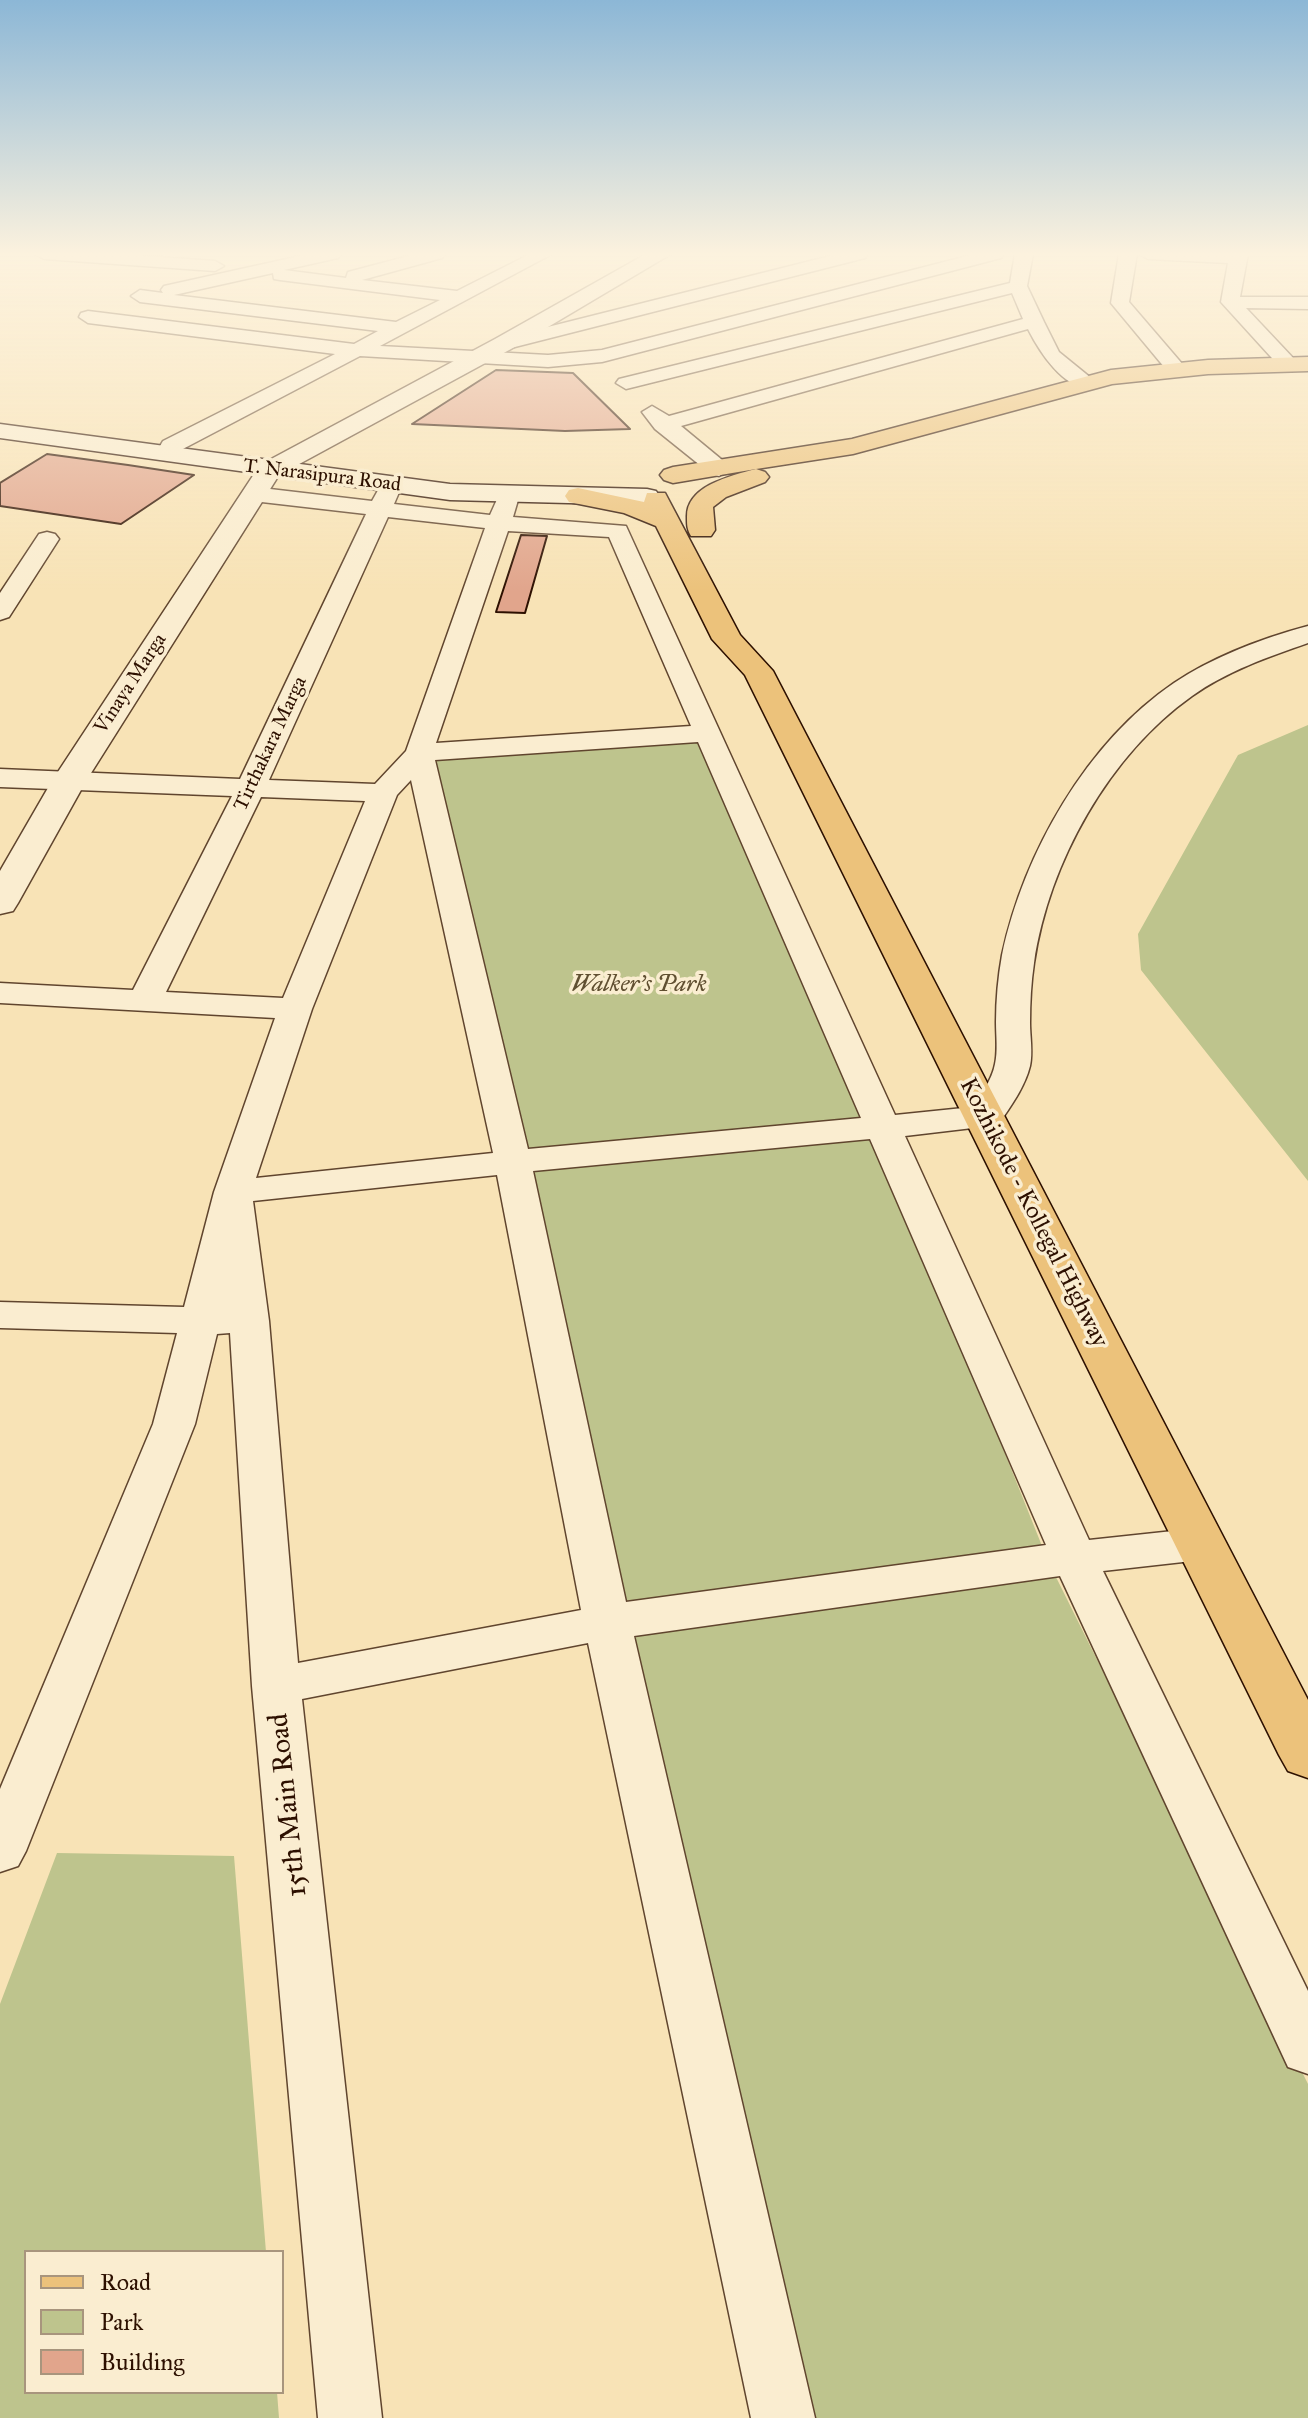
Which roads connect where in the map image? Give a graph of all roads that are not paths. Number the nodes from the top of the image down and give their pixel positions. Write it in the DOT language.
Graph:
graph roads {
  1 [pos="322,367"];
  2 [pos="457,367"];
  3 [pos="612,367"];
  4 [pos="691,367"];
  5 [pos="871,367"];
  6 [pos="1065,367"];
  7 [pos="1174,367"];
  8 [pos="1220,367"];
  9 [pos="1256,367"];
  10 [pos="1177,370"];
  11 [pos="1084,382"];
  12 [pos="626,383"];
  13 [pos="1035,401"];
  14 [pos="0,421"];
  15 [pos="663,424"];
  16 [pos="0,431"];
  17 [pos="171,446"];
  18 [pos="268,476"];
  19 [pos="759,476"];
  20 [pos="391,485"];
  21 [pos="673,491"];
  22 [pos="578,496"];
  23 [pos="504,509"];
  24 [pos="379,511"];
  25 [pos="701,530"];
  26 [pos="47,539"];
  27 [pos="0,612"];
  28 [pos="1308,634"];
  29 [pos="758,671"];
  30 [pos="709,733"];
  31 [pos="419,753"];
  32 [pos="0,778"];
  33 [pos="69,781"];
  34 [pos="250,789"];
  35 [pos="383,793"];
  36 [pos="0,903"];
  37 [pos="0,993"];
  38 [pos="145,1000"];
  39 [pos="295,1009"];
  40 [pos="985,1117"];
  41 [pos="882,1127"];
  42 [pos="513,1162"];
  43 [pos="233,1192"];
  44 [pos="0,1315"];
  45 [pos="225,1321"];
  46 [pos="1201,1544"];
  47 [pos="1074,1558"];
  48 [pos="607,1622"];
  49 [pos="276,1686"];
  50 [pos="1308,1755"];
  51 [pos="0,1851"];
  52 [pos="1308,2049"];
  53 [pos="350,2418"];
  54 [pos="783,2418"];
  1 -- 17 [label="street"];
  2 -- 18 [label="street"];
  3 -- 12 [label="street"];
  4 -- 12 [label="street"];
  5 -- 15 [label="street"];
  6 -- 11 [label="street"];
  7 -- 10 [label="street"];
  8 -- 10 [label="main road"];
  9 -- 13 [label="main road"];
  10 -- 11 [label="main road"];
  11 -- 13 [label="main road"];
  12 -- 15 [label="street"];
  13 -- 19 [label="main road"];
  13 -- 21 [label="main road"];
  14 -- 17 [label="street, T. Narasipura Road"];
  15 -- 21 [label="street"];
  16 -- 18 [label="street, T. Narasipura Road"];
  17 -- 18 [label="street, T. Narasipura Road"];
  18 -- 20 [label="street, T. Narasipura Road"];
  18 -- 21 [label="street, T. Narasipura Road"];
  18 -- 24 [label="street"];
  18 -- 33 [label="street, Vinaya Marga"];
  19 -- 21 [label="main road"];
  19 -- 25 [label="main road"];
  20 -- 23 [label="street, T. Narasipura Road"];
  20 -- 24 [label="street, Tirthakara Marga"];
  21 -- 22 [label="main road"];
  21 -- 25 [label="main road, Kozhikode - Kollegal Highway"];
  21 -- 29 [label="main road, Kozhikode - Kollegal Highway"];
  22 -- 23 [label="street, T. Narasipura Road"];
  23 -- 24 [label="street"];
  23 -- 30 [label="street"];
  23 -- 31 [label="street"];
  24 -- 34 [label="street, Tirthakara Marga"];
  25 -- 29 [label="main road, Kozhikode - Kollegal Highway"];
  26 -- 27 [label="street"];
  28 -- 40 [label="street"];
  29 -- 40 [label="main road, Kozhikode - Kollegal Highway"];
  30 -- 31 [label="street"];
  30 -- 41 [label="street"];
  31 -- 35 [label="street"];
  31 -- 42 [label="street"];
  32 -- 33 [label="street"];
  33 -- 34 [label="street"];
  33 -- 36 [label="street, Vinaya Marga"];
  34 -- 35 [label="street"];
  34 -- 38 [label="street, Tirthakara Marga"];
  35 -- 39 [label="street"];
  37 -- 38 [label="street"];
  38 -- 39 [label="street"];
  39 -- 43 [label="street"];
  40 -- 41 [label="street"];
  40 -- 46 [label="main road, Kozhikode - Kollegal Highway"];
  41 -- 42 [label="street"];
  41 -- 47 [label="street"];
  42 -- 43 [label="street"];
  42 -- 48 [label="street"];
  43 -- 45 [label="street, 15th Main Road"];
  44 -- 45 [label="street"];
  45 -- 49 [label="street, 15th Main Road"];
  45 -- 51 [label="street"];
  46 -- 47 [label="street"];
  46 -- 50 [label="main road, Kozhikode - Kollegal Highway"];
  47 -- 48 [label="street"];
  47 -- 52 [label="street"];
  48 -- 49 [label="street"];
  48 -- 54 [label="street"];
  49 -- 53 [label="street, 15th Main Road"];
}
